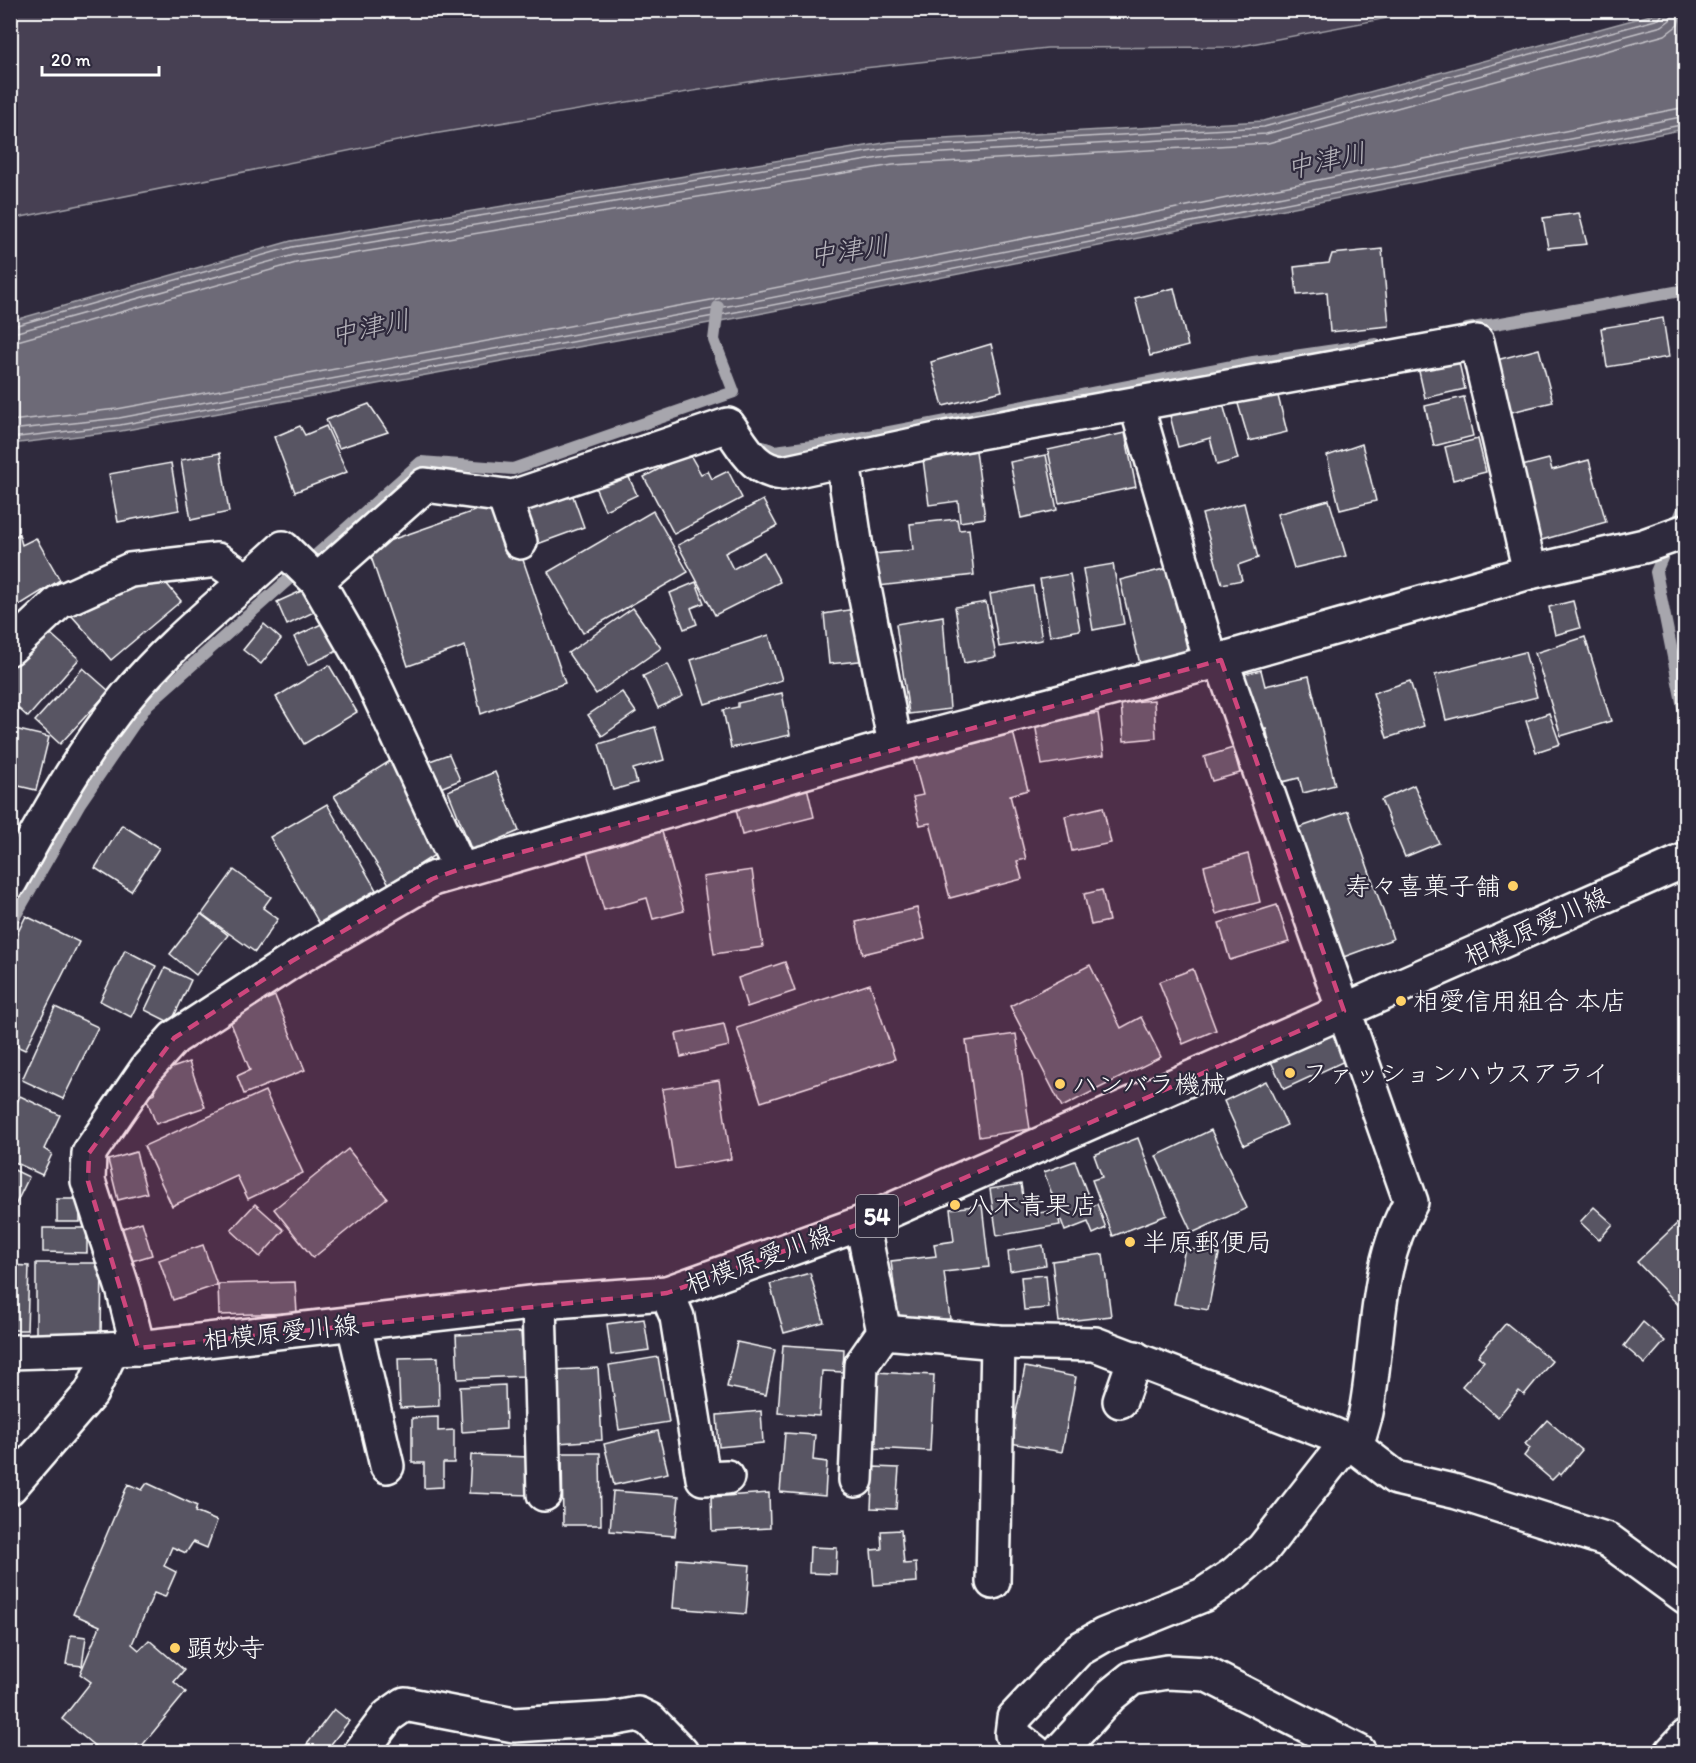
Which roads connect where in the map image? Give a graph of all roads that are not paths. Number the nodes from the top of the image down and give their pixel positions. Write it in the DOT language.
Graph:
graph roads {
  1 [pos="1136,404"];
  2 [pos="843,461"];
  3 [pos="504,496"];
  4 [pos="1686,531"];
  5 [pos="520,542"];
  6 [pos="1530,572"];
  7 [pos="248,581"];
  8 [pos="316,581"];
  9 [pos="10,648"];
  10 [pos="1216,661"];
  11 [pos="890,747"];
  12 [pos="1686,860"];
  13 [pos="460,869"];
  14 [pos="10,882"];
  15 [pos="1344,1011"];
  16 [pos="861,1222"];
  17 [pos="667,1293"];
  18 [pos="539,1302"];
  19 [pos="354,1325"];
  20 [pos="884,1332"];
  21 [pos="998,1342"];
  22 [pos="125,1348"];
  23 [pos="10,1352"];
  24 [pos="1135,1358"];
  25 [pos="1120,1401"];
  26 [pos="1351,1444"];
  27 [pos="387,1466"];
  28 [pos="727,1477"];
  29 [pos="856,1480"];
  30 [pos="10,1487"];
  31 [pos="544,1494"];
  32 [pos="993,1582"];
  33 [pos="1686,1597"];
  34 [pos="1686,1737"];
  35 [pos="361,1752"];
  36 [pos="681,1752"];
  37 [pos="1035,1752"];
  38 [pos="1059,1752"];
  39 [pos="1359,1752"];
  40 [pos="1672,1752"];
  1 -- 2 [label="street"];
  1 -- 6 [label="street"];
  1 -- 10 [label="street"];
  2 -- 3 [label="street"];
  2 -- 11 [label="street"];
  3 -- 5 [label="street"];
  3 -- 8 [label="street"];
  4 -- 6 [label="street"];
  6 -- 10 [label="street"];
  7 -- 8 [label="street"];
  7 -- 9 [label="street"];
  7 -- 14 [label="street"];
  8 -- 13 [label="street"];
  10 -- 11 [label="street"];
  10 -- 15 [label="street"];
  11 -- 13 [label="street"];
  12 -- 15 [label="street, 相模原愛川線 / 54"];
  13 -- 22 [label="street"];
  15 -- 16 [label="street, 相模原愛川線 / 54"];
  15 -- 26 [label="street"];
  16 -- 17 [label="street, 相模原愛川線 / 54"];
  16 -- 20 [label="street"];
  17 -- 18 [label="street, 相模原愛川線 / 54"];
  17 -- 28 [label="street"];
  18 -- 19 [label="street, 相模原愛川線 / 54"];
  18 -- 31 [label="street"];
  19 -- 22 [label="street, 相模原愛川線 / 54"];
  19 -- 27 [label="street"];
  20 -- 21 [label="street"];
  20 -- 29 [label="street"];
  21 -- 24 [label="street"];
  21 -- 32 [label="street"];
  22 -- 23 [label="street, 相模原愛川線 / 54"];
  22 -- 30 [label="street"];
  24 -- 25 [label="street"];
  24 -- 26 [label="street"];
  26 -- 33 [label="street"];
  26 -- 37 [label="street"];
  34 -- 40 [label="street"];
  35 -- 36 [label="street"];
  38 -- 39 [label="street"];
}
